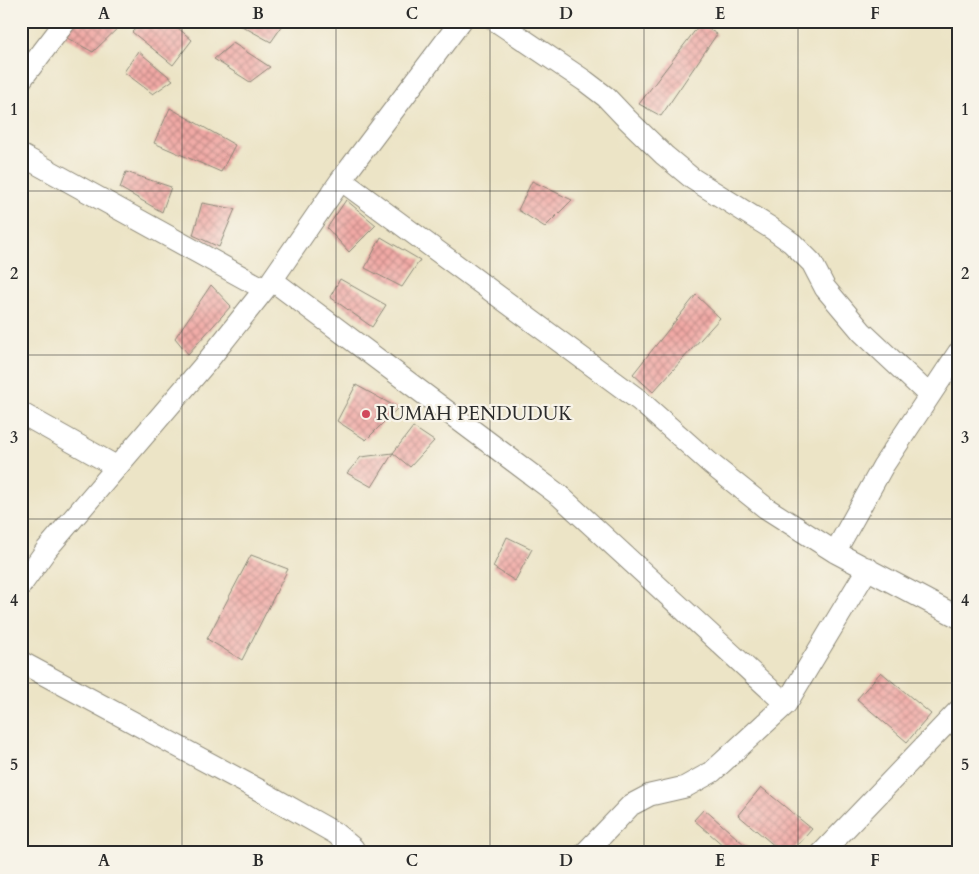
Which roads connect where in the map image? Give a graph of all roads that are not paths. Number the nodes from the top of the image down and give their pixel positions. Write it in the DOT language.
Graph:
graph roads {
  1 [pos="66,21"];
  2 [pos="462,21"];
  3 [pos="496,21"];
  4 [pos="21,80"];
  5 [pos="21,155"];
  6 [pos="341,180"];
  7 [pos="268,285"];
  8 [pos="958,352"];
  9 [pos="929,395"];
  10 [pos="21,413"];
  11 [pos="117,467"];
  12 [pos="835,552"];
  13 [pos="868,568"];
  14 [pos="21,585"];
  15 [pos="958,617"];
  16 [pos="21,662"];
  17 [pos="786,704"];
  18 [pos="958,711"];
  19 [pos="352,853"];
  20 [pos="585,853"];
  21 [pos="822,853"];
  1 -- 4 [label="street"];
  2 -- 6 [label="street"];
  3 -- 9 [label="street"];
  5 -- 7 [label="street"];
  6 -- 7 [label="street"];
  6 -- 12 [label="street"];
  7 -- 11 [label="street"];
  7 -- 17 [label="street"];
  8 -- 9 [label="street"];
  9 -- 12 [label="street"];
  10 -- 11 [label="street"];
  11 -- 14 [label="street"];
  12 -- 13 [label="street"];
  13 -- 15 [label="street"];
  13 -- 17 [label="street"];
  16 -- 19 [label="street"];
  17 -- 20 [label="street"];
  18 -- 21 [label="street"];
}
